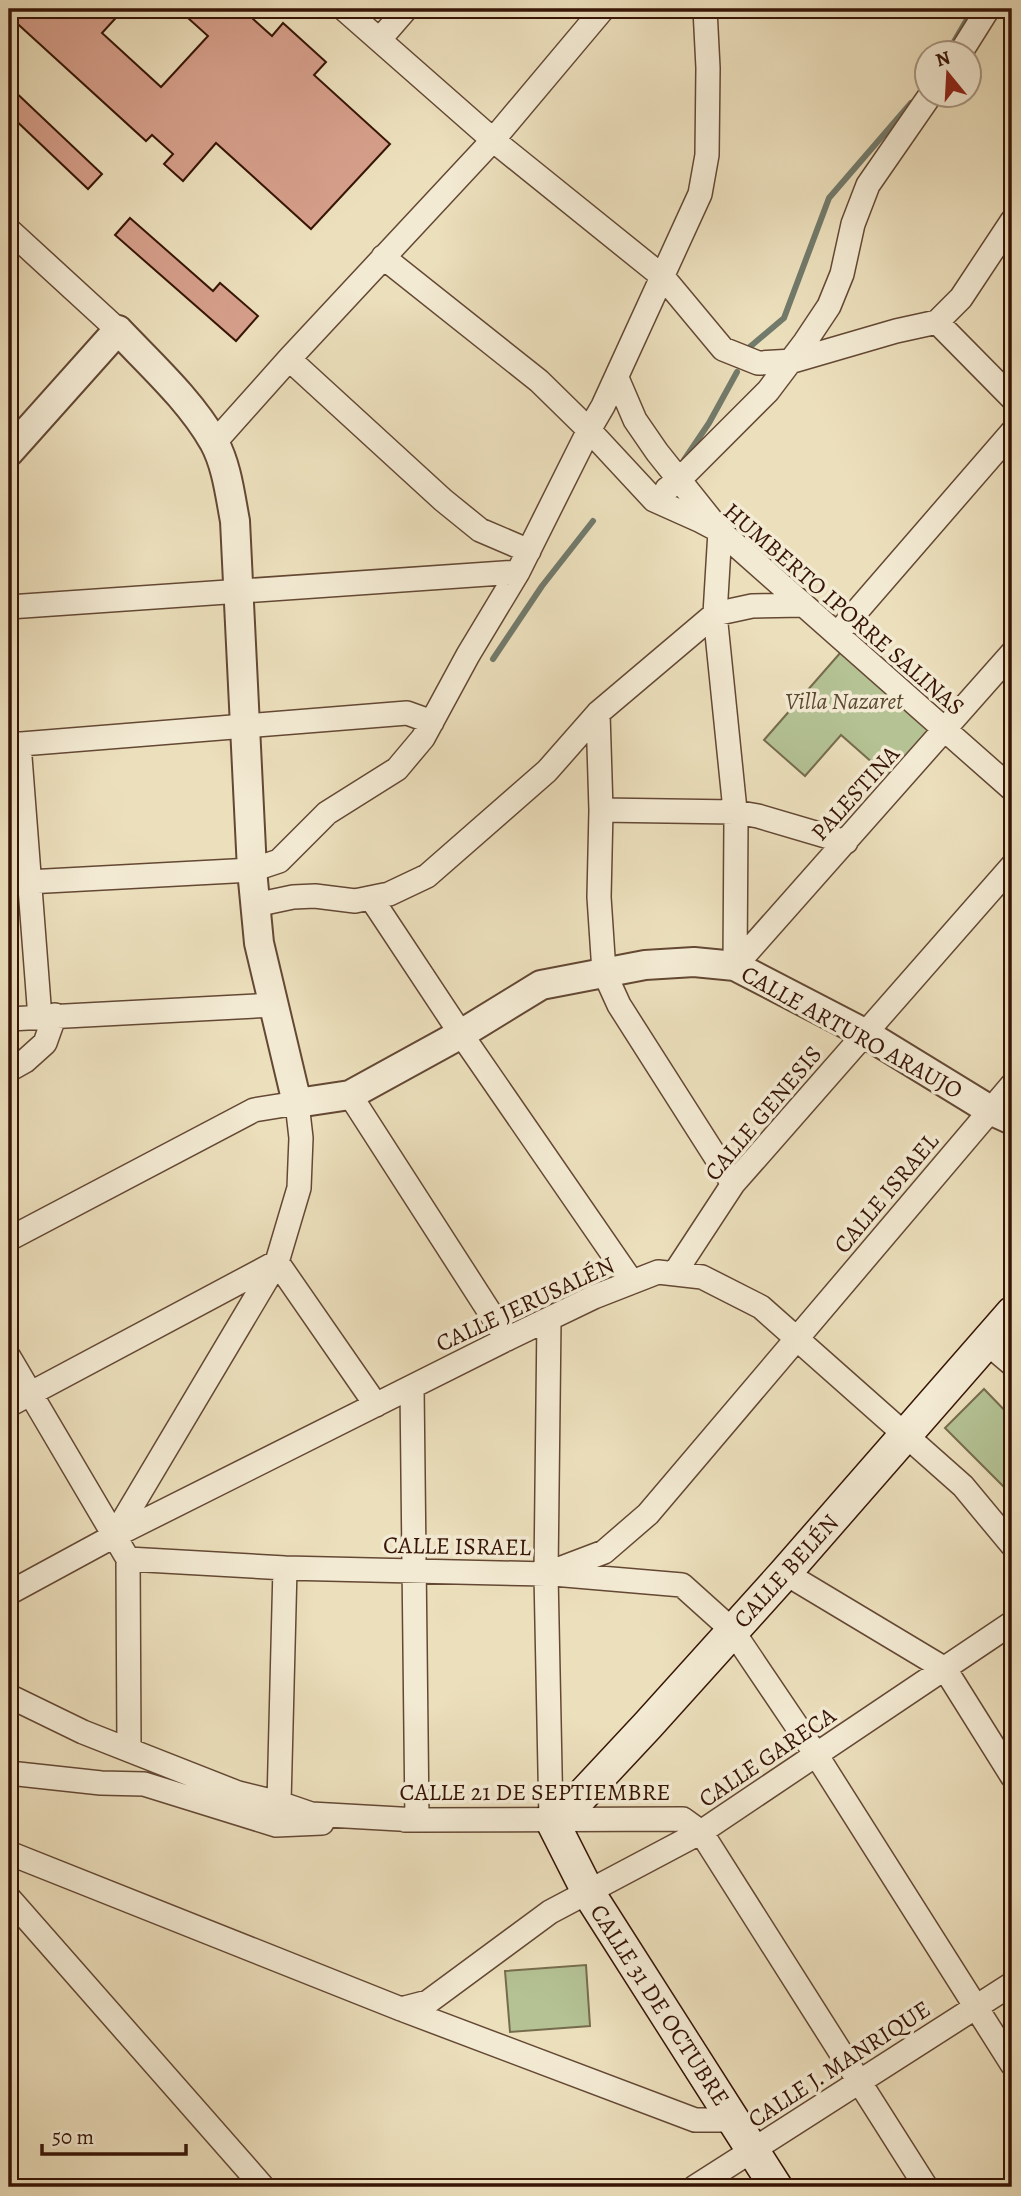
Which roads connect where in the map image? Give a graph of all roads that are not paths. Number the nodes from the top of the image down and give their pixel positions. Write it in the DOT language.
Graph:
graph roads {
  1 [pos="344,9"];
  2 [pos="406,9"];
  3 [pos="603,9"];
  4 [pos="705,9"];
  5 [pos="988,9"];
  6 [pos="970,38"];
  7 [pos="380,39"];
  8 [pos="921,108"];
  9 [pos="493,140"];
  10 [pos="1012,221"];
  11 [pos="10,234"];
  12 [pos="383,257"];
  13 [pos="663,277"];
  14 [pos="937,322"];
  15 [pos="118,330"];
  16 [pos="289,359"];
  17 [pos="790,362"];
  18 [pos="617,378"];
  19 [pos="1012,398"];
  20 [pos="589,430"];
  21 [pos="1012,432"];
  22 [pos="214,443"];
  23 [pos="9,452"];
  24 [pos="679,480"];
  25 [pos="654,500"];
  26 [pos="720,531"];
  27 [pos="529,551"];
  28 [pos="519,572"];
  29 [pos="239,591"];
  30 [pos="804,605"];
  31 [pos="9,607"];
  32 [pos="715,614"];
  33 [pos="837,634"];
  34 [pos="1012,653"];
  35 [pos="598,713"];
  36 [pos="432,722"];
  37 [pos="245,727"];
  38 [pos="945,731"];
  39 [pos="14,745"];
  40 [pos="1012,789"];
  41 [pos="601,810"];
  42 [pos="736,812"];
  43 [pos="846,842"];
  44 [pos="1012,866"];
  45 [pos="252,870"];
  46 [pos="19,882"];
  47 [pos="371,898"];
  48 [pos="255,905"];
  49 [pos="734,966"];
  50 [pos="604,972"];
  51 [pos="274,1005"];
  52 [pos="47,1016"];
  53 [pos="9,1019"];
  54 [pos="461,1034"];
  55 [pos="866,1034"];
  56 [pos="9,1070"];
  57 [pos="1012,1085"];
  58 [pos="350,1095"];
  59 [pos="297,1102"];
  60 [pos="1001,1115"];
  61 [pos="733,1184"];
  62 [pos="9,1238"];
  63 [pos="277,1262"];
  64 [pos="674,1273"];
  65 [pos="632,1282"];
  66 [pos="1012,1314"];
  67 [pos="549,1319"];
  68 [pos="507,1339"];
  69 [pos="797,1339"];
  70 [pos="986,1342"];
  71 [pos="9,1357"];
  72 [pos="1012,1364"];
  73 [pos="412,1387"];
  74 [pos="30,1394"];
  75 [pos="9,1405"];
  76 [pos="376,1405"];
  77 [pos="905,1435"];
  78 [pos="114,1536"];
  79 [pos="1012,1545"];
  80 [pos="128,1559"];
  81 [pos="285,1568"];
  82 [pos="414,1572"];
  83 [pos="785,1573"];
  84 [pos="546,1574"];
  85 [pos="9,1593"];
  86 [pos="1012,1623"];
  87 [pos="732,1630"];
  88 [pos="945,1669"];
  89 [pos="9,1696"];
  90 [pos="129,1750"];
  91 [pos="817,1756"];
  92 [pos="9,1773"];
  93 [pos="1012,1776"];
  94 [pos="279,1803"];
  95 [pos="551,1819"];
  96 [pos="417,1820"];
  97 [pos="701,1832"];
  98 [pos="9,1853"];
  99 [pos="587,1892"];
  100 [pos="9,1900"];
  101 [pos="1012,1984"];
  102 [pos="976,2007"];
  103 [pos="401,2009"];
  104 [pos="1012,2064"];
  105 [pos="859,2082"];
  106 [pos="733,2120"];
  107 [pos="753,2150"];
  108 [pos="263,2187"];
  109 [pos="695,2187"];
  110 [pos="776,2187"];
  111 [pos="926,2187"];
  1 -- 7 [label="street"];
  2 -- 7 [label="street"];
  3 -- 9 [label="street"];
  4 -- 13 [label="street"];
  5 -- 6 [label="street"];
  7 -- 9 [label="street"];
  8 -- 17 [label="street"];
  9 -- 12 [label="street"];
  9 -- 13 [label="street"];
  10 -- 14 [label="street"];
  11 -- 15 [label="street"];
  12 -- 16 [label="street"];
  12 -- 20 [label="street, HUMBERTO IPORRE SALINAS"];
  13 -- 17 [label="street"];
  13 -- 18 [label="street"];
  14 -- 17 [label="street"];
  14 -- 19 [label="street"];
  15 -- 22 [label="street"];
  15 -- 23 [label="street"];
  16 -- 22 [label="street"];
  16 -- 27 [label="street"];
  17 -- 24 [label="street"];
  18 -- 20 [label="street"];
  18 -- 24 [label="street"];
  20 -- 25 [label="street, HUMBERTO IPORRE SALINAS"];
  20 -- 27 [label="street"];
  21 -- 33 [label="street"];
  22 -- 29 [label="street"];
  24 -- 25 [label="street"];
  24 -- 26 [label="street"];
  25 -- 26 [label="street, HUMBERTO IPORRE SALINAS"];
  26 -- 30 [label="street, HUMBERTO IPORRE SALINAS"];
  26 -- 32 [label="street"];
  27 -- 28 [label="street"];
  28 -- 29 [label="street"];
  28 -- 36 [label="street"];
  29 -- 31 [label="street"];
  29 -- 37 [label="street"];
  30 -- 32 [label="street"];
  30 -- 33 [label="street, HUMBERTO IPORRE SALINAS"];
  32 -- 35 [label="street"];
  32 -- 42 [label="street"];
  33 -- 38 [label="street, HUMBERTO IPORRE SALINAS"];
  34 -- 38 [label="street, PALESTINA"];
  35 -- 41 [label="street"];
  35 -- 47 [label="street"];
  36 -- 37 [label="street"];
  36 -- 45 [label="street"];
  37 -- 39 [label="street"];
  37 -- 45 [label="street"];
  38 -- 40 [label="street, HUMBERTO IPORRE SALINAS"];
  38 -- 43 [label="street, PALESTINA"];
  39 -- 46 [label="street"];
  41 -- 42 [label="street"];
  41 -- 50 [label="street"];
  42 -- 43 [label="street"];
  42 -- 49 [label="street"];
  43 -- 49 [label="street, PALESTINA"];
  44 -- 55 [label="street, CALLE GENESIS"];
  45 -- 46 [label="street"];
  45 -- 48 [label="street"];
  46 -- 52 [label="street"];
  47 -- 48 [label="street"];
  47 -- 54 [label="street"];
  48 -- 51 [label="street"];
  49 -- 50 [label="street, CALLE ARTURO ARAUJO"];
  49 -- 55 [label="street, CALLE ARTURO ARAUJO"];
  50 -- 54 [label="street, CALLE ARTURO ARAUJO"];
  50 -- 61 [label="street"];
  51 -- 52 [label="street"];
  51 -- 59 [label="street"];
  52 -- 53 [label="street"];
  52 -- 56 [label="street"];
  54 -- 58 [label="street, CALLE ARTURO ARAUJO"];
  54 -- 65 [label="street"];
  55 -- 60 [label="street, CALLE ARTURO ARAUJO"];
  55 -- 61 [label="street, CALLE GENESIS"];
  57 -- 60 [label="street, CALLE ISRAEL"];
  58 -- 59 [label="street"];
  58 -- 68 [label="street"];
  59 -- 62 [label="street"];
  59 -- 63 [label="street"];
  60 -- 69 [label="street, CALLE ISRAEL"];
  61 -- 64 [label="street, CALLE GENESIS"];
  63 -- 74 [label="street"];
  63 -- 76 [label="street"];
  63 -- 78 [label="street"];
  64 -- 65 [label="street, CALLE JERUSALÉN"];
  64 -- 69 [label="street, CALLE JERUSALÉN"];
  65 -- 67 [label="street, CALLE JERUSALÉN"];
  66 -- 70 [label="main road, CALLE BELÉN"];
  67 -- 68 [label="street, CALLE JERUSALÉN"];
  67 -- 84 [label="street"];
  68 -- 73 [label="street, CALLE JERUSALÉN"];
  69 -- 77 [label="street, CALLE JERUSALÉN"];
  69 -- 84 [label="street, CALLE ISRAEL"];
  70 -- 72 [label="street"];
  70 -- 77 [label="main road, CALLE BELÉN"];
  71 -- 74 [label="street"];
  73 -- 76 [label="street, CALLE JERUSALÉN"];
  73 -- 82 [label="street"];
  74 -- 75 [label="street"];
  74 -- 78 [label="street"];
  76 -- 78 [label="street, CALLE JERUSALÉN"];
  77 -- 79 [label="street, CALLE JERUSALÉN"];
  77 -- 83 [label="main road, CALLE BELÉN"];
  78 -- 80 [label="street"];
  78 -- 85 [label="street, CALLE JERUSALÉN"];
  80 -- 81 [label="street, CALLE ISRAEL"];
  80 -- 90 [label="street"];
  81 -- 82 [label="street, CALLE ISRAEL"];
  81 -- 94 [label="street"];
  82 -- 84 [label="street, CALLE ISRAEL"];
  82 -- 96 [label="street"];
  83 -- 87 [label="main road, CALLE BELÉN"];
  83 -- 88 [label="street"];
  84 -- 87 [label="street"];
  84 -- 95 [label="street"];
  86 -- 88 [label="street, CALLE GARECA"];
  87 -- 91 [label="street"];
  87 -- 95 [label="main road, CALLE BELÉN"];
  88 -- 91 [label="street, CALLE GARECA"];
  88 -- 93 [label="street"];
  89 -- 90 [label="street, CALLE 21 DE SEPTIEMBRE"];
  90 -- 94 [label="street, CALLE 21 DE SEPTIEMBRE"];
  91 -- 97 [label="street, CALLE GARECA"];
  91 -- 102 [label="street"];
  92 -- 96 [label="street"];
  94 -- 96 [label="street, CALLE 21 DE SEPTIEMBRE"];
  95 -- 96 [label="street, CALLE 21 DE SEPTIEMBRE"];
  95 -- 97 [label="street, CALLE 21 DE SEPTIEMBRE"];
  95 -- 99 [label="main road, CALLE 31 DE OCTUBRE"];
  97 -- 99 [label="street, CALLE GARECA"];
  97 -- 105 [label="street"];
  98 -- 103 [label="street"];
  99 -- 103 [label="street, CALLE GARECA"];
  99 -- 106 [label="main road, CALLE 31 DE OCTUBRE"];
  100 -- 108 [label="street"];
  101 -- 102 [label="street, CALLE J. MANRIQUE"];
  102 -- 104 [label="street"];
  102 -- 105 [label="street, CALLE J. MANRIQUE"];
  103 -- 106 [label="street"];
  105 -- 107 [label="street, CALLE J. MANRIQUE"];
  105 -- 111 [label="street"];
  106 -- 107 [label="main road, CALLE 31 DE OCTUBRE"];
  107 -- 109 [label="street, CALLE J. MANRIQUE"];
  107 -- 110 [label="main road, CALLE 31 DE OCTUBRE"];
}
